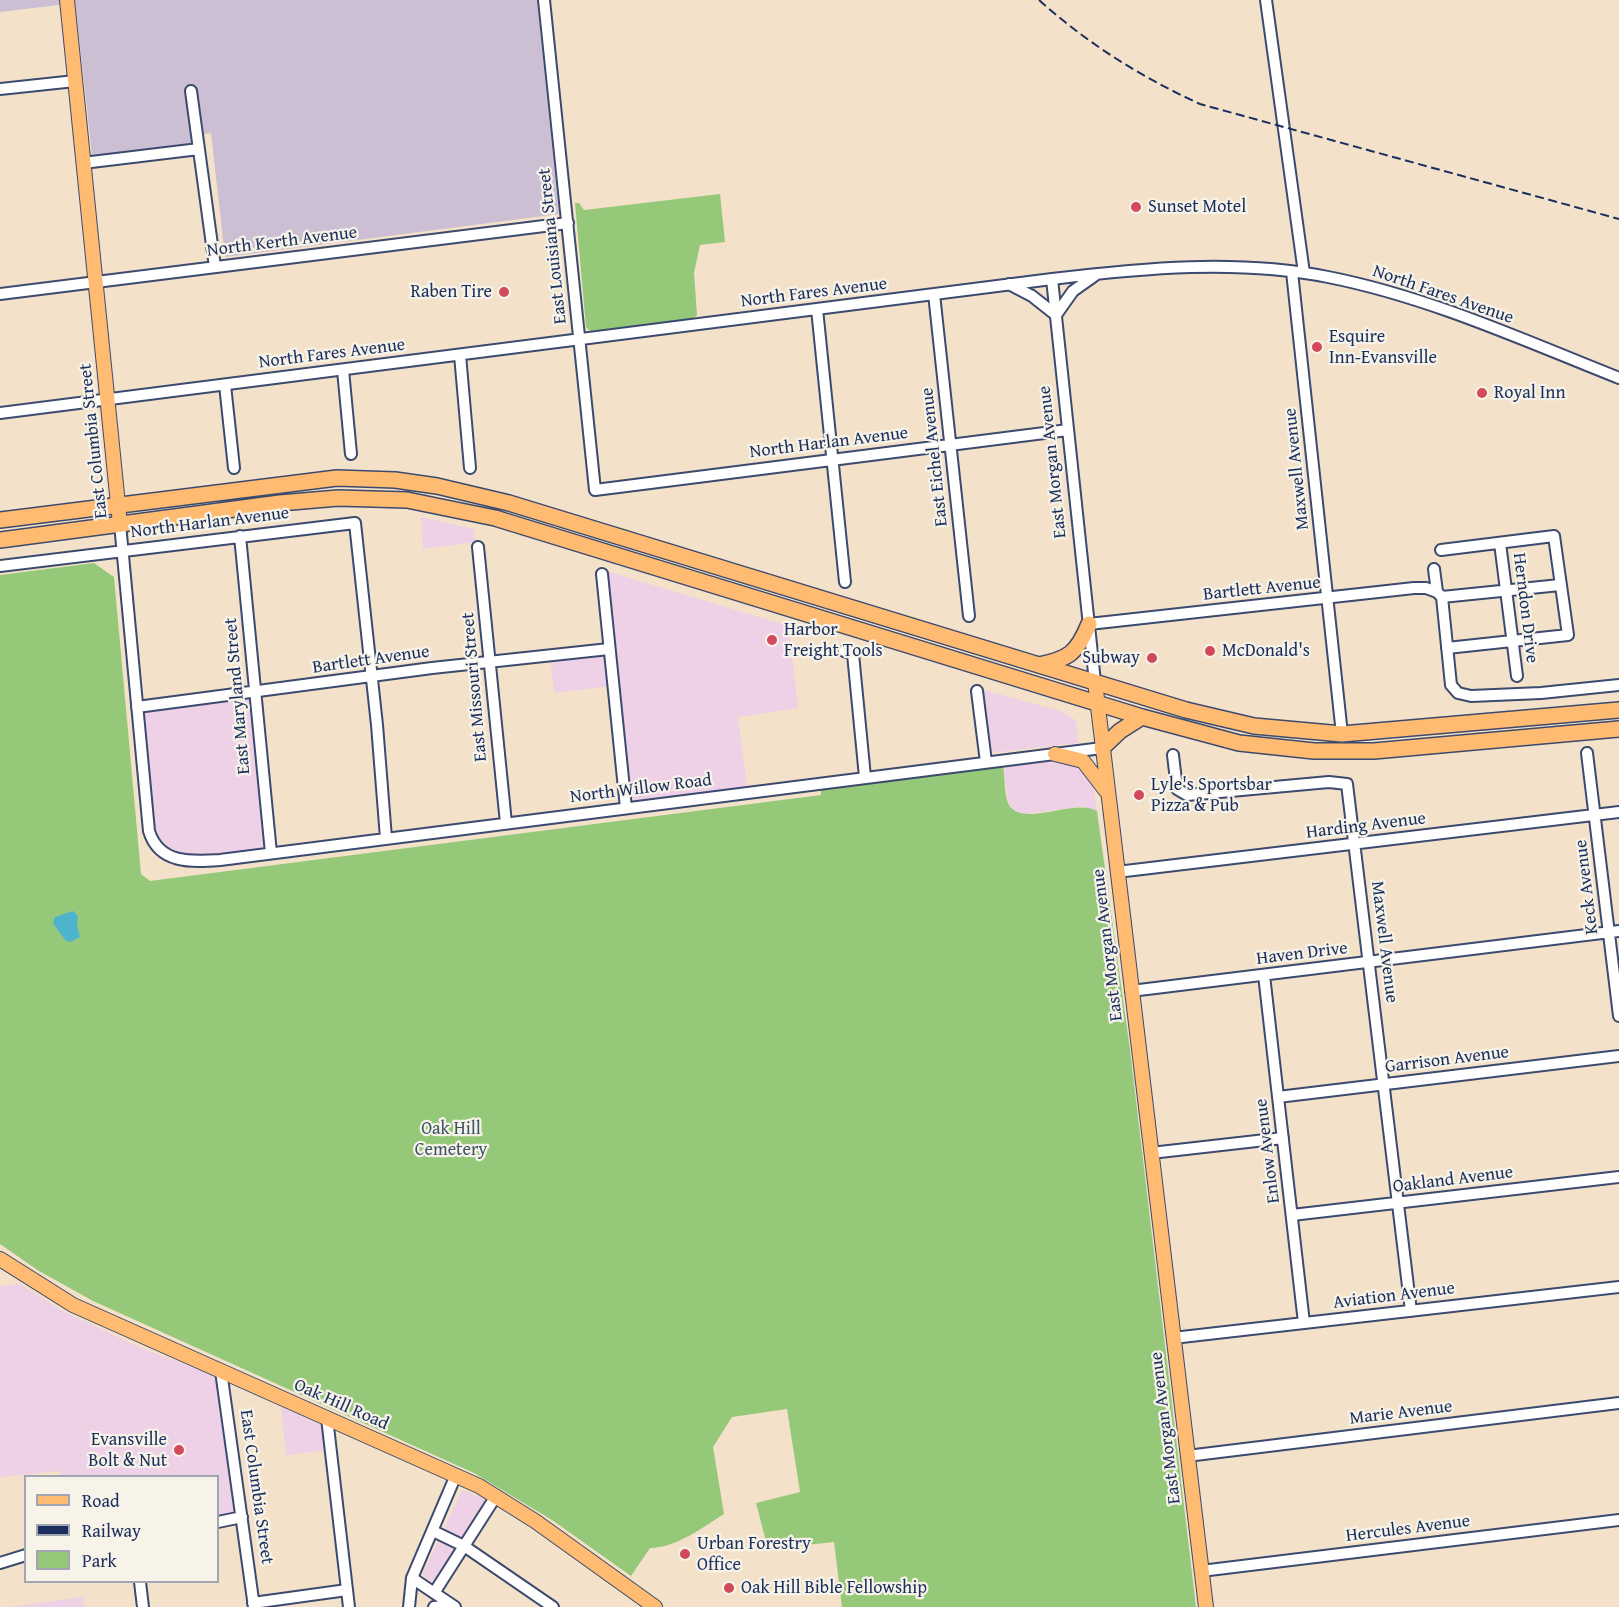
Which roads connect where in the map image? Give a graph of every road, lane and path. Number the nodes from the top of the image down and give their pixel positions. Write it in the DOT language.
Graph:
graph roads {
  1 [pos="67,0"];
  2 [pos="544,0"];
  3 [pos="1266,0"];
  4 [pos="75,81"];
  5 [pos="0,89"];
  6 [pos="191,91"];
  7 [pos="199,149"];
  8 [pos="83,163"];
  9 [pos="568,223"];
  10 [pos="215,267"];
  11 [pos="1292,272"];
  12 [pos="1100,273"];
  13 [pos="1304,273"];
  14 [pos="1052,279"];
  15 [pos="95,282"];
  16 [pos="1008,284"];
  17 [pos="0,294"];
  18 [pos="934,294"];
  19 [pos="816,309"];
  20 [pos="1056,315"];
  21 [pos="578,340"];
  22 [pos="460,355"];
  23 [pos="343,370"];
  24 [pos="1619,378"];
  25 [pos="225,385"];
  26 [pos="108,400"];
  27 [pos="0,413"];
  28 [pos="1068,430"];
  29 [pos="950,444"];
  30 [pos="351,454"];
  31 [pos="832,460"];
  32 [pos="234,468"];
  33 [pos="470,468"];
  34 [pos="595,490"];
  35 [pos="118,504"];
  36 [pos="0,520"];
  37 [pos="120,524"];
  38 [pos="240,536"];
  39 [pos="0,540"];
  40 [pos="1500,543"];
  41 [pos="478,547"];
  42 [pos="1442,550"];
  43 [pos="122,551"];
  44 [pos="0,566"];
  45 [pos="1434,569"];
  46 [pos="602,574"];
  47 [pos="845,582"];
  48 [pos="1560,585"];
  49 [pos="1506,592"];
  50 [pos="1440,594"];
  51 [pos="1327,598"];
  52 [pos="969,616"];
  53 [pos="1089,624"];
  54 [pos="1512,642"];
  55 [pos="1447,648"];
  56 [pos="609,649"];
  57 [pos="849,652"];
  58 [pos="490,662"];
  59 [pos="1039,665"];
  60 [pos="372,675"];
  61 [pos="1517,676"];
  62 [pos="1095,682"];
  63 [pos="1619,685"];
  64 [pos="977,690"];
  65 [pos="254,692"];
  66 [pos="1097,703"];
  67 [pos="137,707"];
  68 [pos="1619,710"];
  69 [pos="1142,717"];
  70 [pos="1619,729"];
  71 [pos="1342,734"];
  72 [pos="1102,748"];
  73 [pos="1587,753"];
  74 [pos="1055,754"];
  75 [pos="1173,755"];
  76 [pos="986,762"];
  77 [pos="865,777"];
  78 [pos="1107,793"];
  79 [pos="626,808"];
  80 [pos="1619,812"];
  81 [pos="1594,815"];
  82 [pos="506,823"];
  83 [pos="386,838"];
  84 [pos="1355,844"];
  85 [pos="271,853"];
  86 [pos="183,861"];
  87 [pos="1117,872"];
  88 [pos="1614,932"];
  89 [pos="1370,962"];
  90 [pos="1264,975"];
  91 [pos="1131,991"];
  92 [pos="1619,1017"];
  93 [pos="1619,1056"];
  94 [pos="1385,1084"];
  95 [pos="1278,1097"];
  96 [pos="1283,1138"];
  97 [pos="1151,1154"];
  98 [pos="1619,1177"];
  99 [pos="1399,1203"];
  100 [pos="1292,1215"];
  101 [pos="0,1260"];
  102 [pos="1619,1287"];
  103 [pos="1411,1311"];
  104 [pos="1304,1323"];
  105 [pos="1173,1338"];
  106 [pos="221,1371"];
  107 [pos="1619,1403"];
  108 [pos="327,1418"];
  109 [pos="1187,1456"];
  110 [pos="456,1475"];
  111 [pos="496,1496"];
  112 [pos="242,1517"];
  113 [pos="1619,1520"];
  114 [pos="219,1522"];
  115 [pos="433,1531"];
  116 [pos="464,1546"];
  117 [pos="24,1556"];
  118 [pos="0,1563"];
  119 [pos="1201,1571"];
  120 [pos="412,1578"];
  121 [pos="140,1583"];
  122 [pos="347,1590"];
  123 [pos="434,1593"];
  124 [pos="254,1605"];
  125 [pos="453,1606"];
  126 [pos="143,1607"];
  127 [pos="349,1607"];
  128 [pos="409,1607"];
  129 [pos="434,1607"];
  130 [pos="553,1607"];
  131 [pos="655,1607"];
  132 [pos="1206,1607"];
  1 -- 4 [label="main road, East Columbia Street"];
  2 -- 9 [label="street, East Louisiana Street"];
  3 -- 13 [label="street"];
  4 -- 5 [label="street"];
  4 -- 8 [label="main road, East Columbia Street"];
  6 -- 7 [label="street"];
  7 -- 8 [label="street"];
  7 -- 10 [label="street"];
  8 -- 15 [label="main road, East Columbia Street"];
  9 -- 10 [label="street, North Kerth Avenue"];
  9 -- 21 [label="street, East Louisiana Street"];
  10 -- 15 [label="street, North Kerth Avenue"];
  11 -- 12 [label="street, North Fares Avenue"];
  11 -- 13 [label="street, North Fares Avenue"];
  11 -- 51 [label="street, Maxwell Avenue"];
  12 -- 14 [label="street, North Fares Avenue"];
  12 -- 20 [label="street"];
  13 -- 24 [label="street, North Fares Avenue"];
  14 -- 16 [label="street, North Fares Avenue"];
  14 -- 20 [label="street, East Morgan Avenue"];
  15 -- 17 [label="street, North Kerth Avenue"];
  15 -- 26 [label="main road, East Columbia Street"];
  16 -- 18 [label="street, North Fares Avenue"];
  16 -- 20 [label="street"];
  18 -- 19 [label="street, North Fares Avenue"];
  18 -- 29 [label="street, East Eichel Avenue"];
  19 -- 21 [label="street, North Fares Avenue"];
  19 -- 31 [label="street"];
  20 -- 28 [label="street, East Morgan Avenue"];
  21 -- 22 [label="street, North Fares Avenue"];
  21 -- 34 [label="street, East Louisiana Street"];
  22 -- 23 [label="street, North Fares Avenue"];
  22 -- 33 [label="street"];
  23 -- 25 [label="street, North Fares Avenue"];
  23 -- 30 [label="street"];
  25 -- 26 [label="street, North Fares Avenue"];
  25 -- 32 [label="street"];
  26 -- 27 [label="street, North Fares Avenue"];
  26 -- 35 [label="main road, East Columbia Street"];
  28 -- 29 [label="street, North Harlan Avenue"];
  28 -- 53 [label="street, East Morgan Avenue"];
  29 -- 31 [label="street, North Harlan Avenue"];
  29 -- 52 [label="street, East Eichel Avenue"];
  31 -- 34 [label="street, North Harlan Avenue"];
  31 -- 47 [label="street"];
  35 -- 36 [label="highway"];
  35 -- 37 [label="main road, East Columbia Street"];
  35 -- 59 [label="highway"];
  37 -- 39 [label="highway"];
  37 -- 43 [label="street, East Columbia Street"];
  37 -- 66 [label="highway"];
  38 -- 43 [label="street, North Harlan Avenue"];
  38 -- 60 [label="street, North Harlan Avenue"];
  38 -- 65 [label="street, East Maryland Street"];
  40 -- 42 [label="street"];
  40 -- 48 [label="street"];
  40 -- 49 [label="street, Herndon Drive"];
  41 -- 58 [label="street, East Missouri Street"];
  43 -- 44 [label="street, North Harlan Avenue"];
  43 -- 67 [label="street, East Columbia Street"];
  45 -- 50 [label="street"];
  46 -- 56 [label="street"];
  48 -- 49 [label="street, Bartlett Avenue"];
  48 -- 54 [label="street"];
  49 -- 50 [label="street, Bartlett Avenue"];
  49 -- 54 [label="street, Herndon Drive"];
  50 -- 51 [label="street, Bartlett Avenue"];
  50 -- 55 [label="street"];
  51 -- 53 [label="street, Bartlett Avenue"];
  51 -- 71 [label="street, Maxwell Avenue"];
  53 -- 59 [label="highway"];
  53 -- 62 [label="street, East Morgan Avenue"];
  54 -- 55 [label="street"];
  54 -- 61 [label="street, Herndon Drive"];
  55 -- 63 [label="street"];
  56 -- 58 [label="street, Bartlett Avenue"];
  56 -- 79 [label="street"];
  57 -- 77 [label="street"];
  58 -- 60 [label="street, Bartlett Avenue"];
  58 -- 82 [label="street, East Missouri Street"];
  59 -- 62 [label="highway"];
  60 -- 65 [label="street, Bartlett Avenue"];
  60 -- 83 [label="street"];
  62 -- 66 [label="main road, East Morgan Avenue"];
  62 -- 71 [label="highway"];
  64 -- 76 [label="street"];
  65 -- 67 [label="street, Bartlett Avenue"];
  65 -- 85 [label="street, East Maryland Street"];
  66 -- 69 [label="highway"];
  66 -- 72 [label="main road, East Morgan Avenue"];
  67 -- 86 [label="street, East Columbia Street"];
  68 -- 71 [label="highway"];
  69 -- 70 [label="highway"];
  69 -- 72 [label="highway"];
  72 -- 74 [label="street, North Willow Road"];
  72 -- 78 [label="main road, East Morgan Avenue"];
  73 -- 81 [label="street, Keck Avenue"];
  74 -- 76 [label="street, North Willow Road"];
  74 -- 78 [label="main road"];
  75 -- 84 [label="street, Maxwell Avenue"];
  76 -- 77 [label="street, North Willow Road"];
  77 -- 79 [label="street, North Willow Road"];
  78 -- 87 [label="main road, East Morgan Avenue"];
  79 -- 82 [label="street, North Willow Road"];
  80 -- 81 [label="street, Harding Avenue"];
  81 -- 84 [label="street, Harding Avenue"];
  81 -- 88 [label="street, Keck Avenue"];
  82 -- 83 [label="street, North Willow Road"];
  83 -- 85 [label="street, North Willow Road"];
  84 -- 87 [label="street, Harding Avenue"];
  84 -- 89 [label="street, Maxwell Avenue"];
  85 -- 86 [label="street, North Willow Road"];
  87 -- 91 [label="main road, East Morgan Avenue"];
  88 -- 89 [label="street, Haven Drive"];
  88 -- 92 [label="street, Keck Avenue"];
  89 -- 90 [label="street, Haven Drive"];
  89 -- 94 [label="street, Maxwell Avenue"];
  90 -- 91 [label="street, Haven Drive"];
  90 -- 95 [label="street, Enlow Avenue"];
  91 -- 97 [label="main road, East Morgan Avenue"];
  93 -- 94 [label="street, Garrison Avenue"];
  94 -- 95 [label="street, Garrison Avenue"];
  94 -- 99 [label="street, Maxwell Avenue"];
  95 -- 96 [label="street, Enlow Avenue"];
  96 -- 97 [label="street"];
  96 -- 100 [label="street, Enlow Avenue"];
  97 -- 105 [label="main road, East Morgan Avenue"];
  98 -- 99 [label="street, Oakland Avenue"];
  99 -- 100 [label="street, Oakland Avenue"];
  99 -- 103 [label="street, Maxwell Avenue"];
  100 -- 104 [label="street, Enlow Avenue"];
  101 -- 106 [label="main road, Oak Hill Road"];
  102 -- 103 [label="street, Aviation Avenue"];
  103 -- 104 [label="street, Aviation Avenue"];
  104 -- 105 [label="street, Aviation Avenue"];
  105 -- 109 [label="main road, East Morgan Avenue"];
  106 -- 108 [label="main road, Oak Hill Road"];
  106 -- 112 [label="street, East Columbia Street"];
  107 -- 109 [label="street, Marie Avenue"];
  108 -- 110 [label="main road, Oak Hill Road"];
  108 -- 122 [label="street"];
  109 -- 119 [label="main road, East Morgan Avenue"];
  110 -- 111 [label="main road, Oak Hill Road"];
  110 -- 115 [label="street"];
  111 -- 116 [label="street"];
  111 -- 131 [label="main road, Oak Hill Road"];
  112 -- 114 [label="street"];
  112 -- 124 [label="street, East Columbia Street"];
  113 -- 119 [label="street, Hercules Avenue"];
  115 -- 116 [label="street"];
  115 -- 120 [label="street"];
  116 -- 123 [label="street"];
  116 -- 130 [label="street"];
  117 -- 118 [label="street"];
  119 -- 132 [label="main road, East Morgan Avenue"];
  120 -- 123 [label="street"];
  120 -- 128 [label="street"];
  121 -- 126 [label="street"];
  122 -- 124 [label="street"];
  122 -- 127 [label="street"];
  123 -- 125 [label="street"];
  125 -- 129 [label="street"];
}
